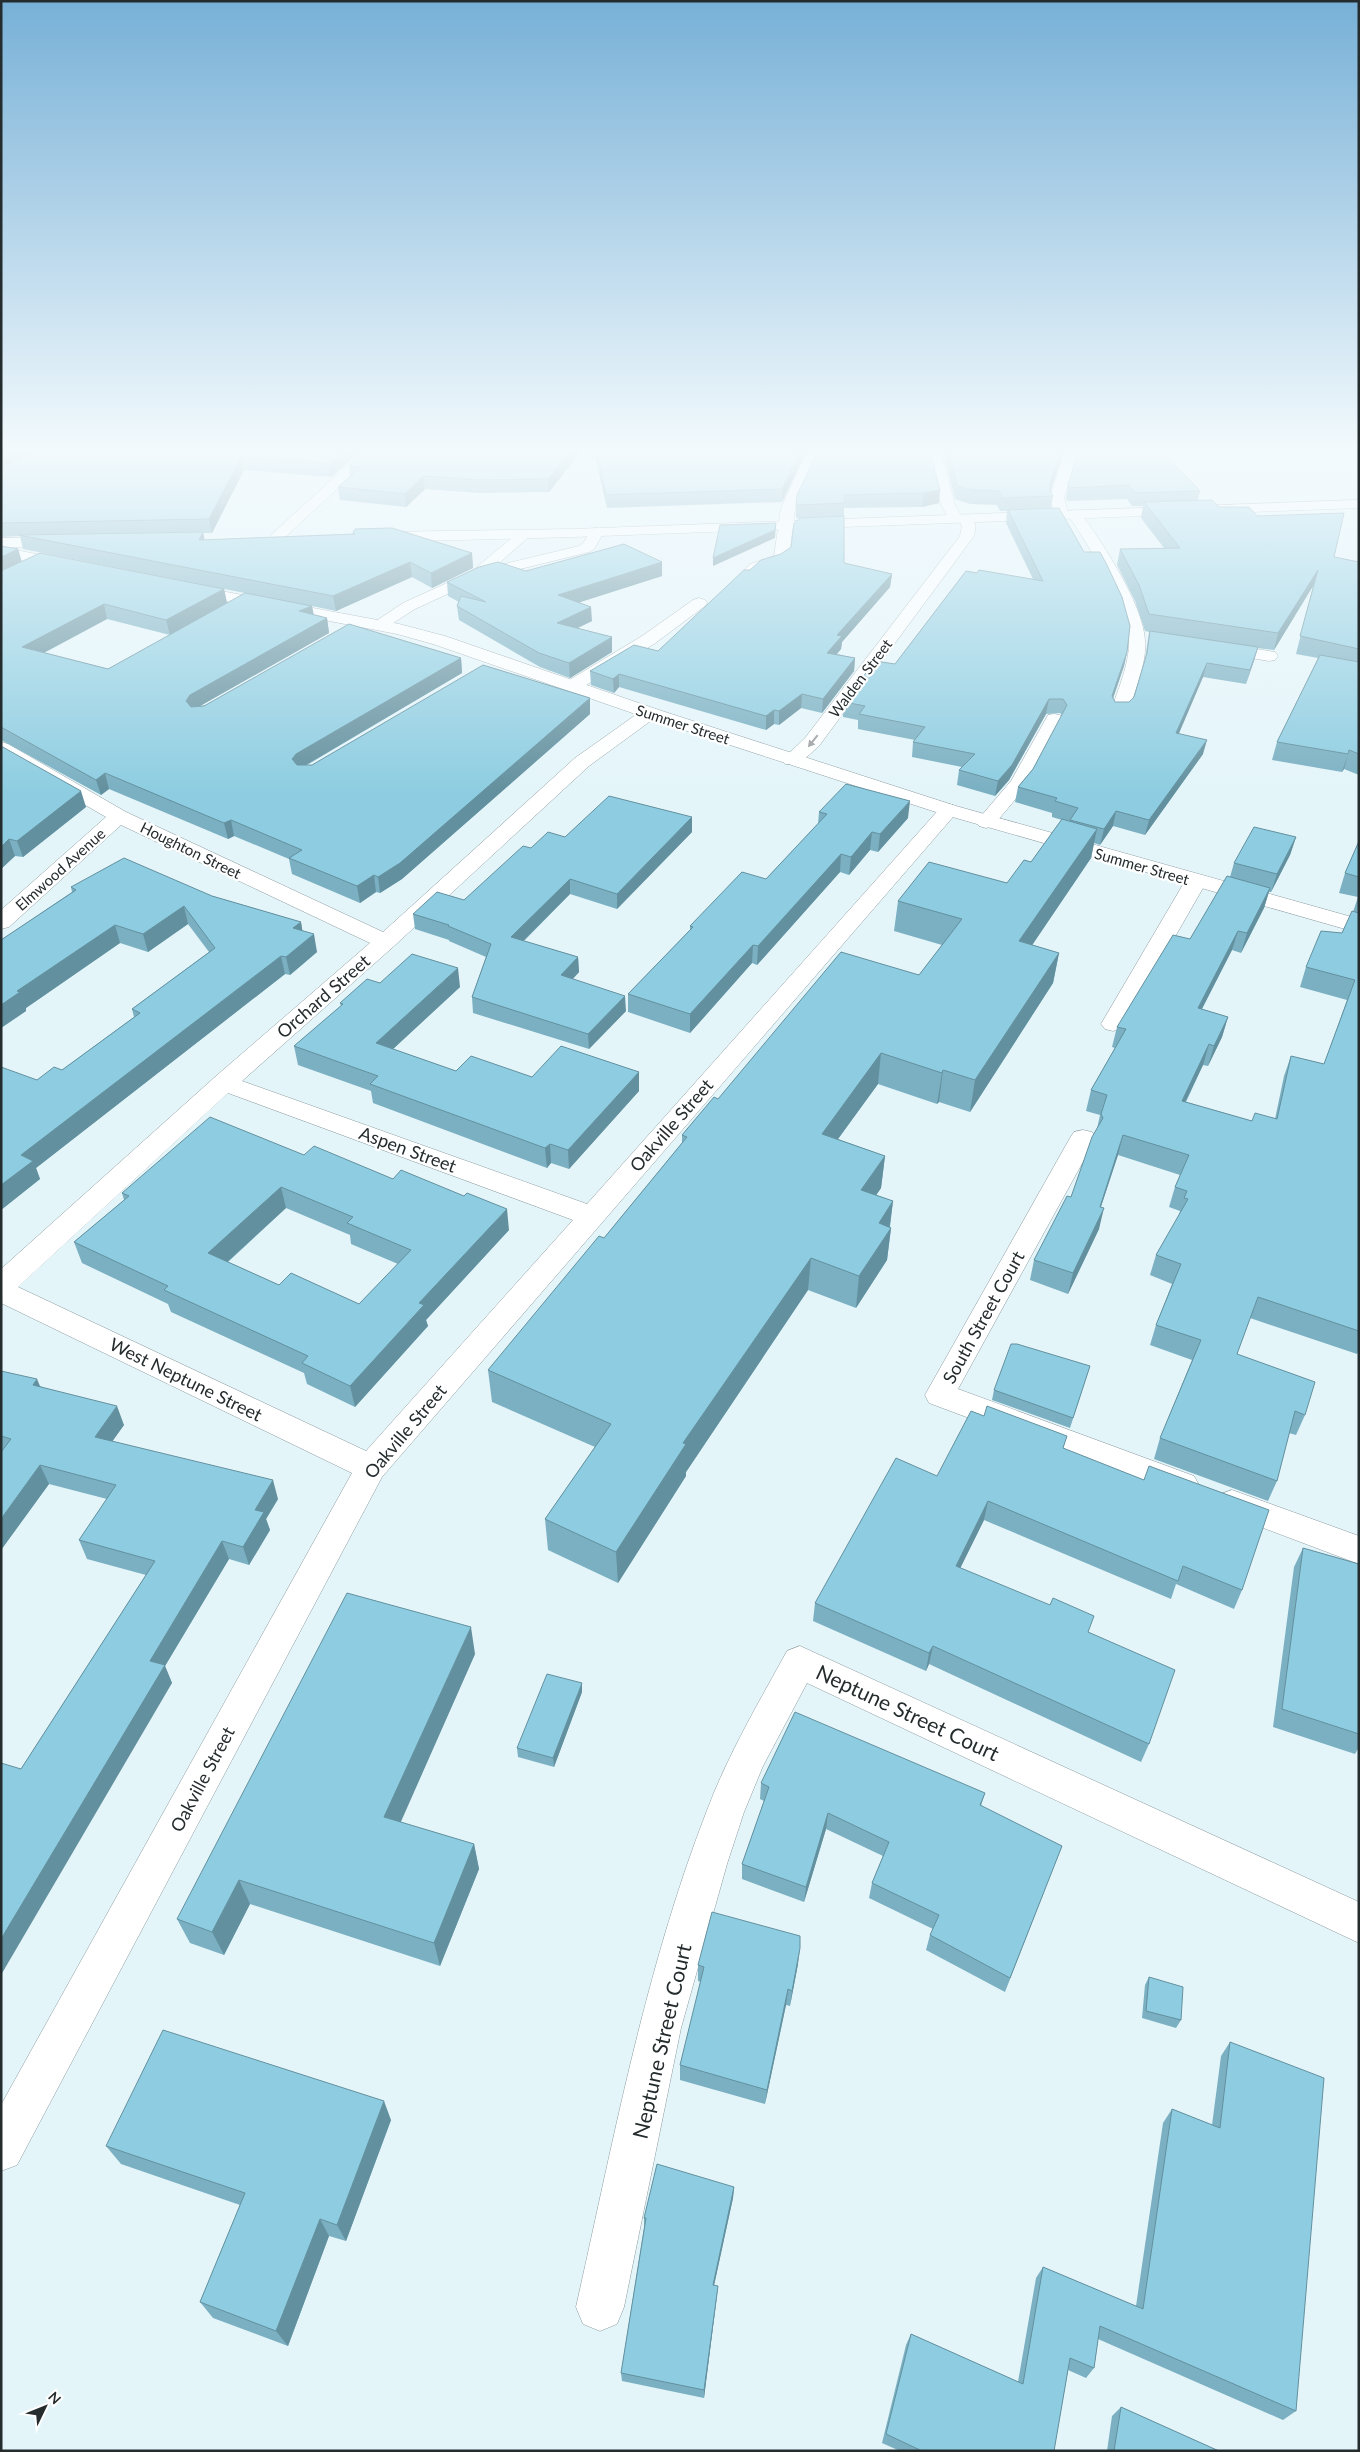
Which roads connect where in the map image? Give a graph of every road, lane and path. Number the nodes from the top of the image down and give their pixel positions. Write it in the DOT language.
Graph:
graph roads {
  1 [pos="37,563"];
  2 [pos="55,563"];
  3 [pos="489,563"];
  4 [pos="525,563"];
  5 [pos="767,563"];
  6 [pos="946,563"];
  7 [pos="1100,563"];
  8 [pos="84,569"];
  9 [pos="21,571"];
  10 [pos="474,576"];
  11 [pos="742,578"];
  12 [pos="172,586"];
  13 [pos="244,601"];
  14 [pos="699,603"];
  15 [pos="228,611"];
  16 [pos="371,624"];
  17 [pos="343,635"];
  18 [pos="1204,646"];
  19 [pos="1269,656"];
  20 [pos="501,660"];
  21 [pos="484,670"];
  22 [pos="572,686"];
  23 [pos="1120,711"];
  24 [pos="650,713"];
  25 [pos="1054,719"];
  26 [pos="1,748"];
  27 [pos="792,760"];
  28 [pos="949,810"];
  29 [pos="120,816"];
  30 [pos="986,822"];
  31 [pos="1196,881"];
  32 [pos="1,922"];
  33 [pos="1359,926"];
  34 [pos="385,942"];
  35 [pos="1113,1024"];
  36 [pos="224,1083"];
  37 [pos="1083,1138"];
  38 [pos="591,1216"];
  39 [pos="1,1286"];
  40 [pos="1,1291"];
  41 [pos="371,1468"];
  42 [pos="1359,1550"];
  43 [pos="1359,1923"];
  44 [pos="1,2149"];
  45 [pos="600,2307"];
  1 -- 9 [label="street"];
  2 -- 8 [label="street"];
  3 -- 10 [label="street"];
  4 -- 10 [label="street"];
  5 -- 11 [label="street"];
  6 -- 27 [label="street, Walden Street, one-way"];
  7 -- 23 [label="street"];
  10 -- 16 [label="street"];
  12 -- 13 [label="street, Summer Street"];
  13 -- 15 [label="street"];
  13 -- 16 [label="street, Summer Street"];
  14 -- 22 [label="street"];
  16 -- 17 [label="street"];
  16 -- 20 [label="street, Summer Street"];
  18 -- 19 [label="street"];
  20 -- 21 [label="street"];
  20 -- 22 [label="street, Summer Street"];
  22 -- 24 [label="street, Summer Street"];
  24 -- 27 [label="street, Summer Street"];
  24 -- 34 [label="street, Orchard Street"];
  25 -- 30 [label="street"];
  26 -- 29 [label="street, Houghton Street"];
  27 -- 28 [label="street, Summer Street"];
  28 -- 30 [label="street, Summer Street"];
  28 -- 38 [label="street, Oakville Street"];
  29 -- 32 [label="street, Elmwood Avenue"];
  29 -- 34 [label="street, Houghton Street"];
  30 -- 31 [label="street, Summer Street"];
  31 -- 33 [label="street, Summer Street"];
  31 -- 35 [label="street"];
  34 -- 36 [label="street, Orchard Street"];
  36 -- 38 [label="street, Aspen Street"];
  36 -- 39 [label="street, Orchard Street"];
  37 -- 42 [label="street, South Street Court"];
  38 -- 41 [label="street, Oakville Street"];
  40 -- 41 [label="street, West Neptune Street"];
  41 -- 44 [label="street, Oakville Street"];
  43 -- 45 [label="street, Neptune Street Court"];
}
